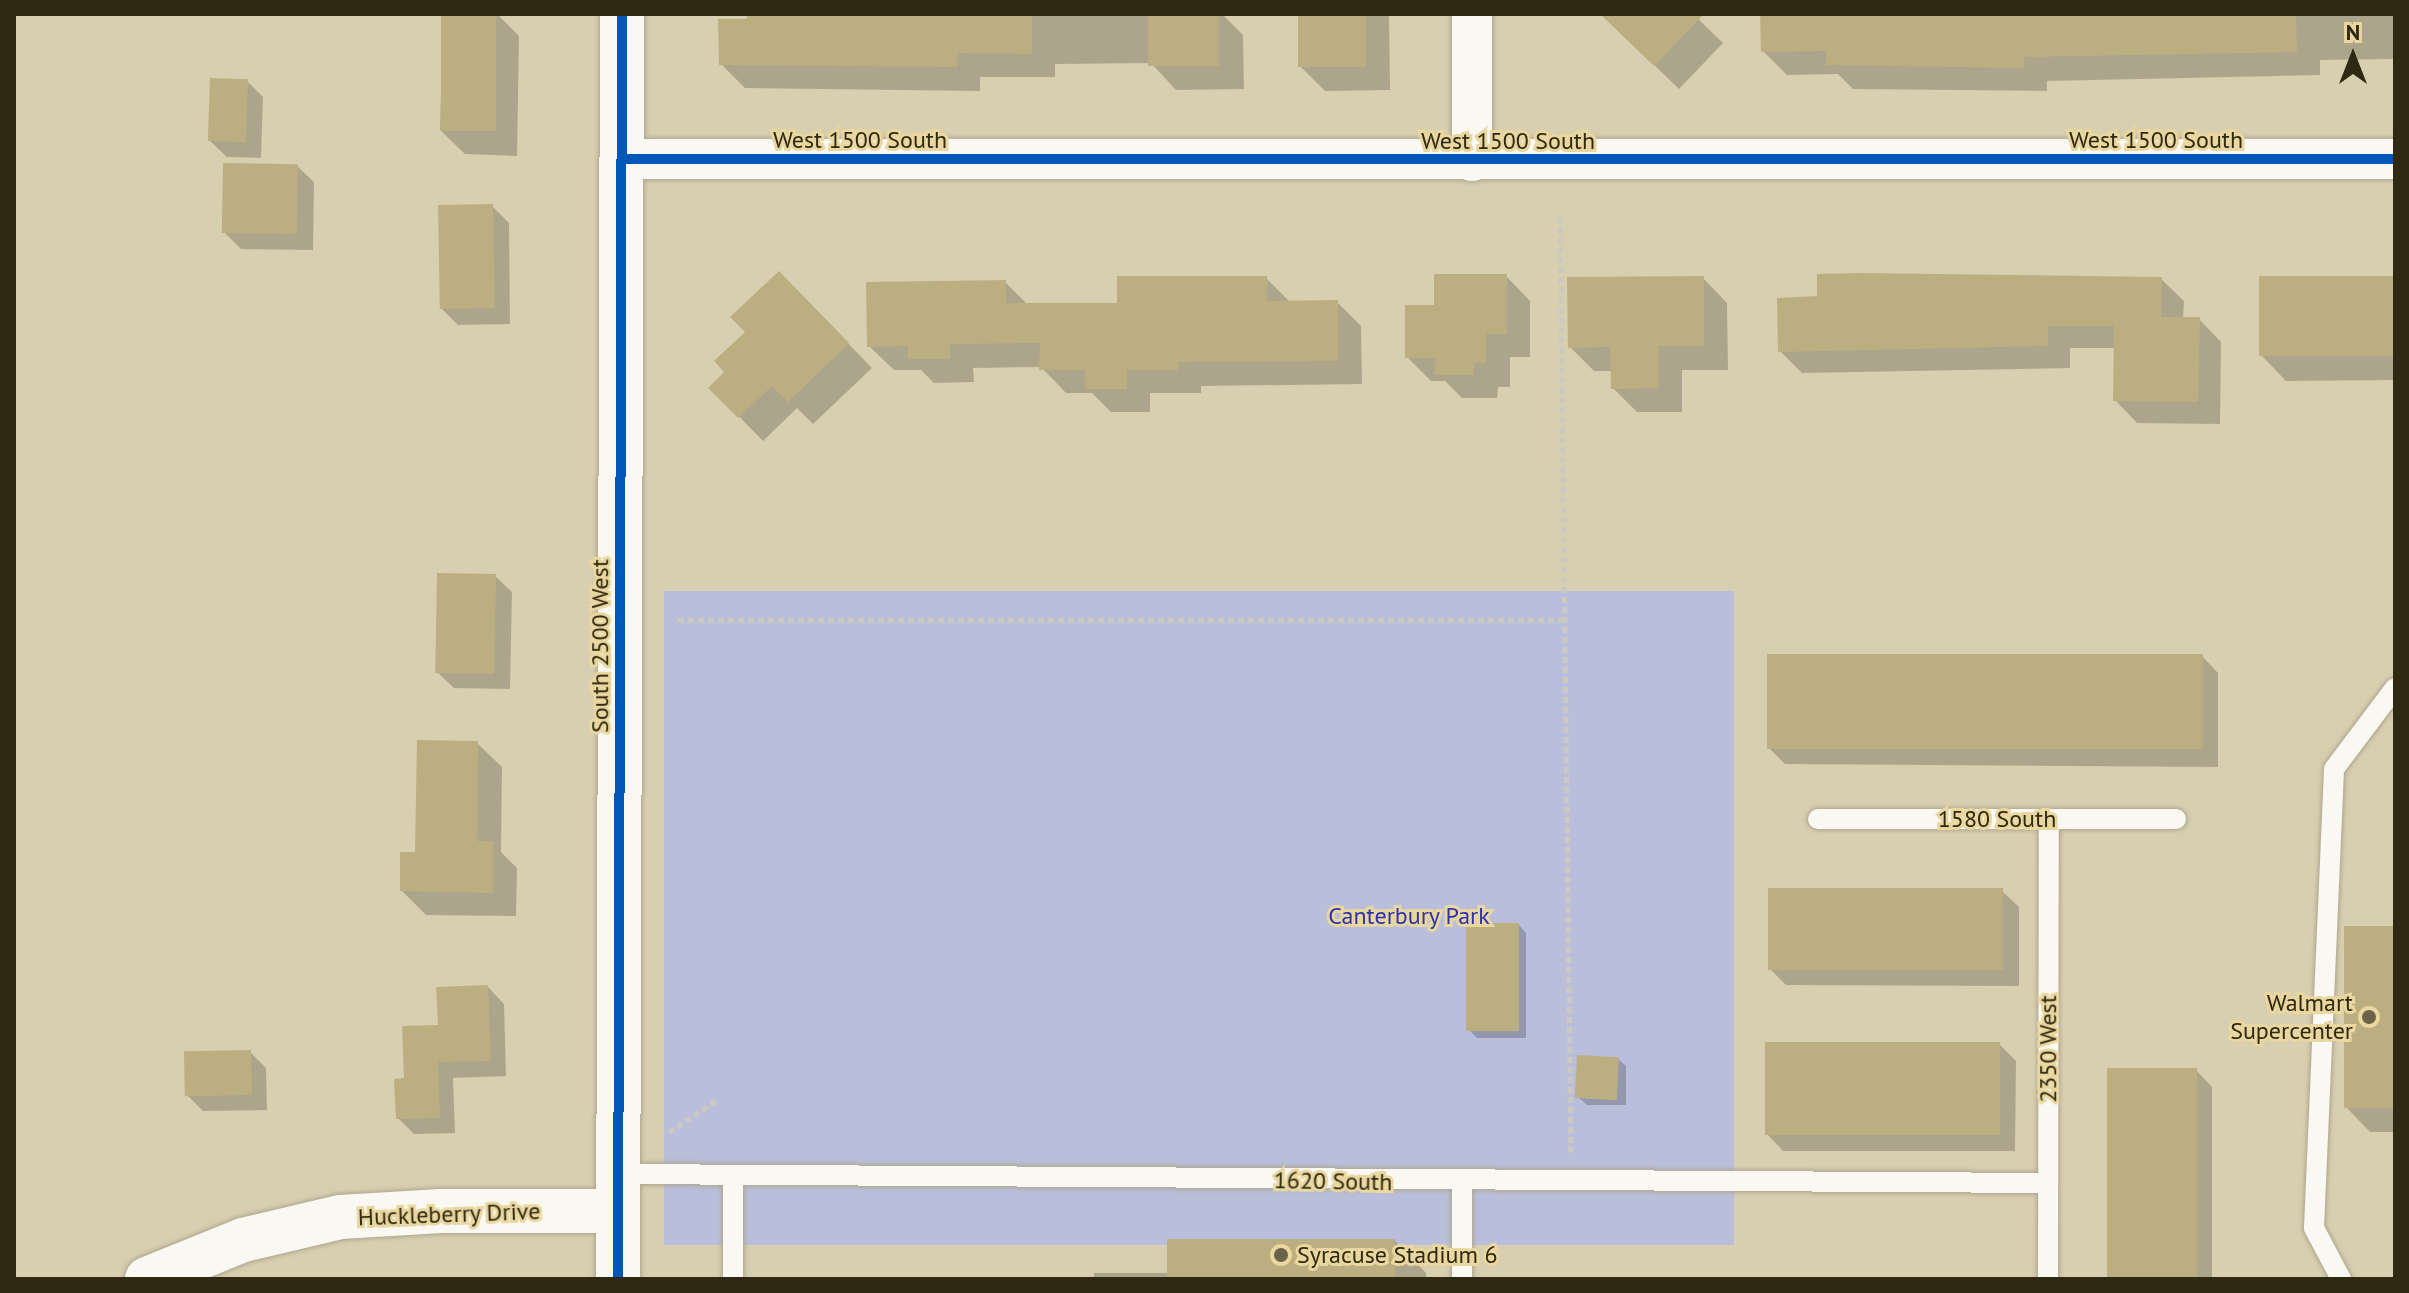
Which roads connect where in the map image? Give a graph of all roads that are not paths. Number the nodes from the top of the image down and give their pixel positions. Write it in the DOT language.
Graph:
graph roads {
  1 [pos="622,14"];
  2 [pos="1472,14"];
  3 [pos="622,159"];
  4 [pos="2395,159"];
  5 [pos="1472,161"];
  6 [pos="2395,688"];
  7 [pos="1818,819"];
  8 [pos="2049,819"];
  9 [pos="2176,819"];
  10 [pos="733,1176"];
  11 [pos="1462,1183"];
  12 [pos="2048,1183"];
  13 [pos="618,1192"];
  14 [pos="147,1279"];
  15 [pos="618,1279"];
  16 [pos="733,1279"];
  17 [pos="1462,1279"];
  18 [pos="2048,1279"];
  19 [pos="2341,1279"];
  1 -- 3 [label="street, South 2500 West"];
  2 -- 5 [label="street"];
  3 -- 5 [label="street, West 1500 South"];
  3 -- 13 [label="street, South 2500 West"];
  4 -- 5 [label="street, West 1500 South"];
  6 -- 19 [label="lane"];
  7 -- 8 [label="lane, 1580 South"];
  8 -- 9 [label="lane, 1580 South"];
  8 -- 12 [label="lane, 2350 West"];
  10 -- 11 [label="lane, 1620 South"];
  10 -- 13 [label="lane, 1620 South"];
  10 -- 16 [label="lane"];
  11 -- 12 [label="lane, 1620 South"];
  11 -- 17 [label="lane"];
  12 -- 18 [label="lane, 2350 West"];
  13 -- 14 [label="street, Huckleberry Drive"];
  13 -- 15 [label="street, South 2500 West"];
}
